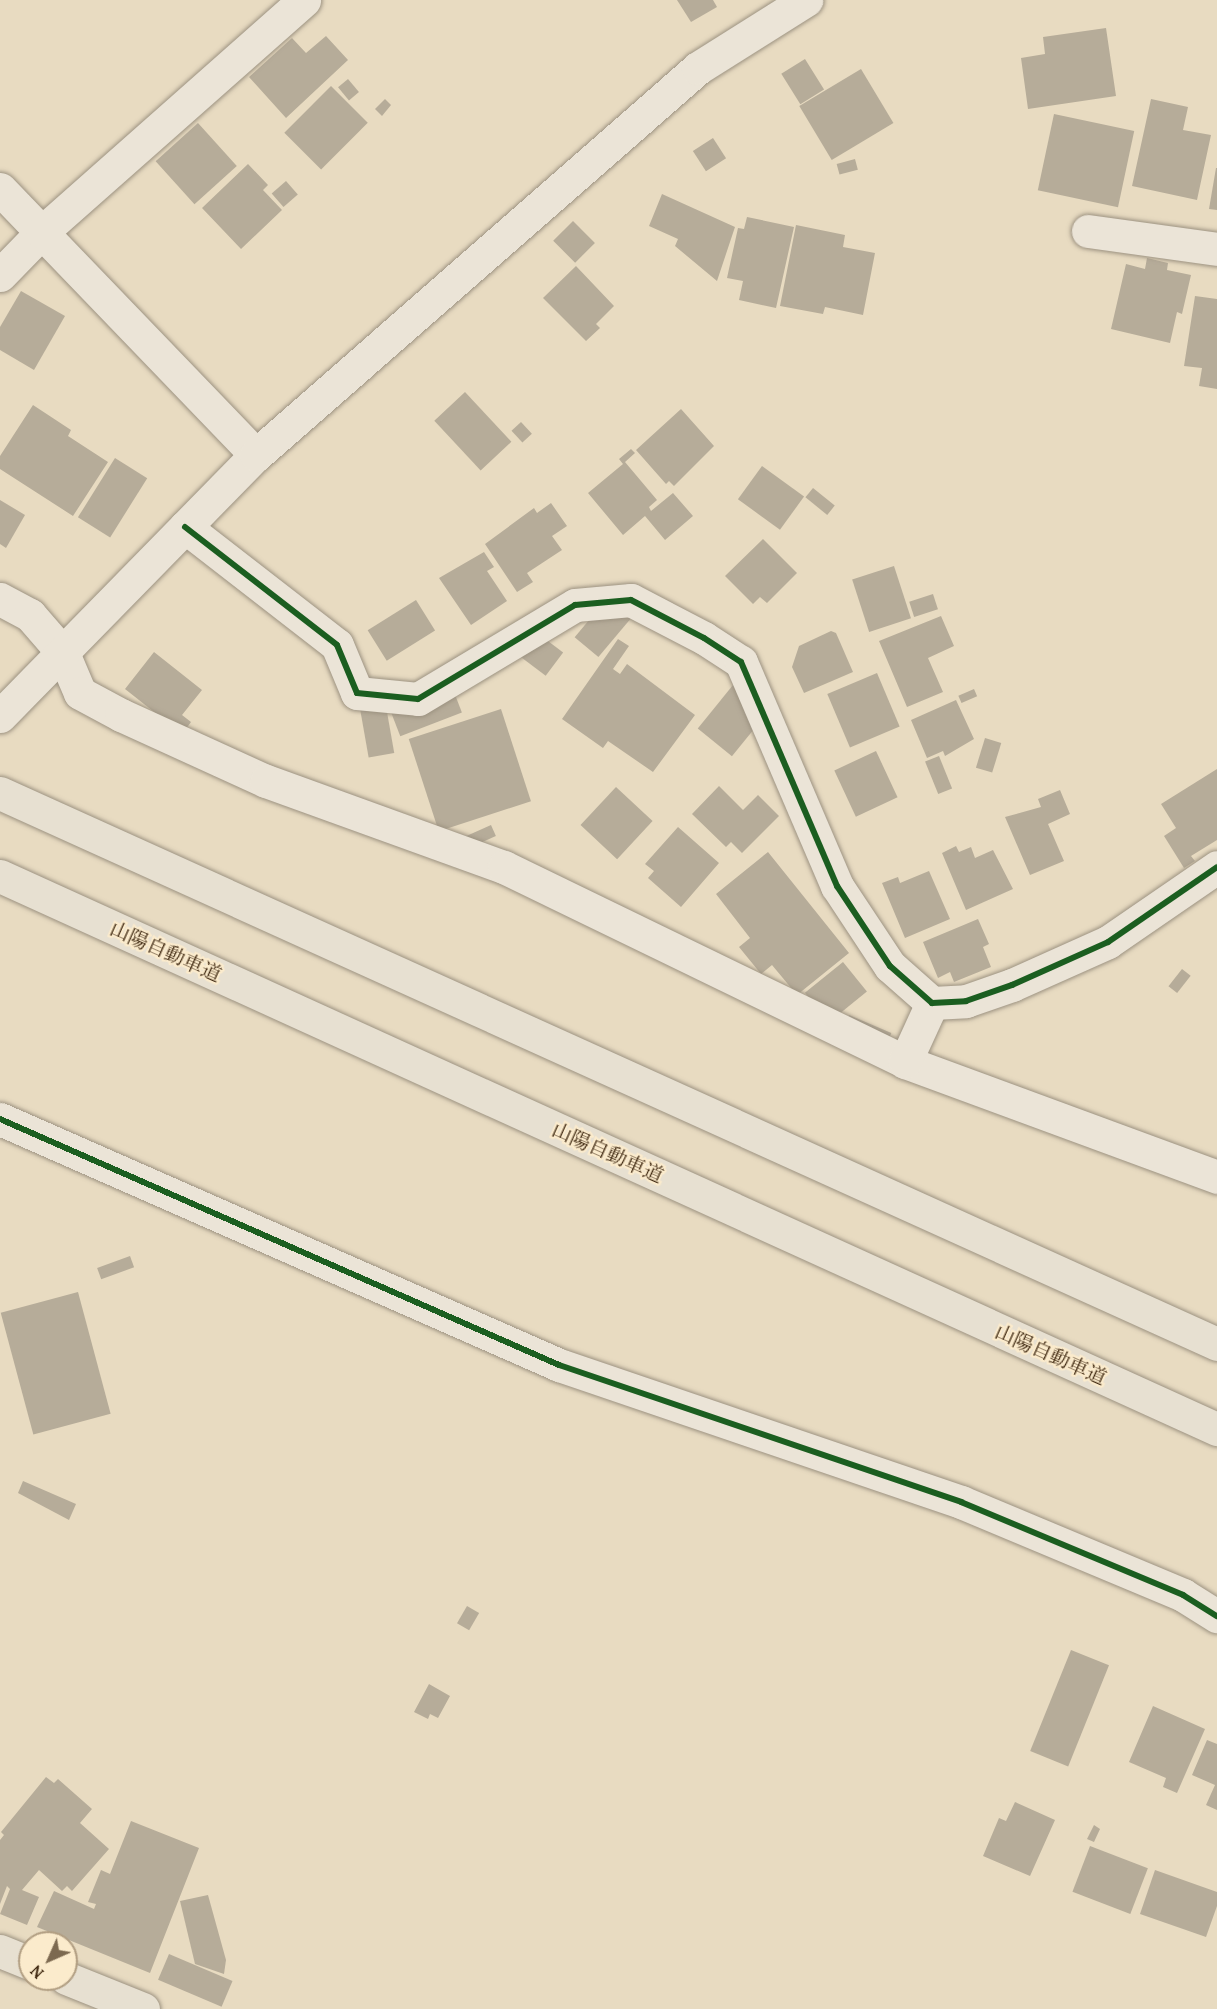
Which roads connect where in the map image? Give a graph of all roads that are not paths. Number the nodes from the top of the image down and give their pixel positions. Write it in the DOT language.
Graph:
graph roads {
  1 [pos="304,0"];
  2 [pos="806,0"];
  3 [pos="0,189"];
  4 [pos="1088,231"];
  5 [pos="42,232"];
  6 [pos="1217,249"];
  7 [pos="0,274"];
  8 [pos="256,455"];
  9 [pos="185,528"];
  10 [pos="0,600"];
  11 [pos="63,653"];
  12 [pos="9,706"];
  13 [pos="0,793"];
  14 [pos="1217,867"];
  15 [pos="0,876"];
  16 [pos="932,1004"];
  17 [pos="905,1062"];
  18 [pos="0,1119"];
  19 [pos="1217,1177"];
  20 [pos="1217,1344"];
  21 [pos="1217,1429"];
  22 [pos="1217,1616"];
  23 [pos="0,1951"];
  24 [pos="18,1958"];
  25 [pos="78,1983"];
  26 [pos="143,2009"];
  1 -- 5 [label="street"];
  2 -- 8 [label="street"];
  3 -- 5 [label="street"];
  4 -- 6 [label="street"];
  5 -- 7 [label="street"];
  5 -- 8 [label="street"];
  8 -- 9 [label="street"];
  9 -- 11 [label="street"];
  9 -- 16 [label="street"];
  10 -- 11 [label="street"];
  11 -- 12 [label="street"];
  11 -- 17 [label="street"];
  13 -- 20 [label="main road"];
  14 -- 16 [label="street"];
  15 -- 21 [label="main road, 山陽自動車道"];
  16 -- 17 [label="street"];
  17 -- 19 [label="street"];
  18 -- 22 [label="street"];
  23 -- 24 [label="main road"];
  25 -- 26 [label="main road"];
}
